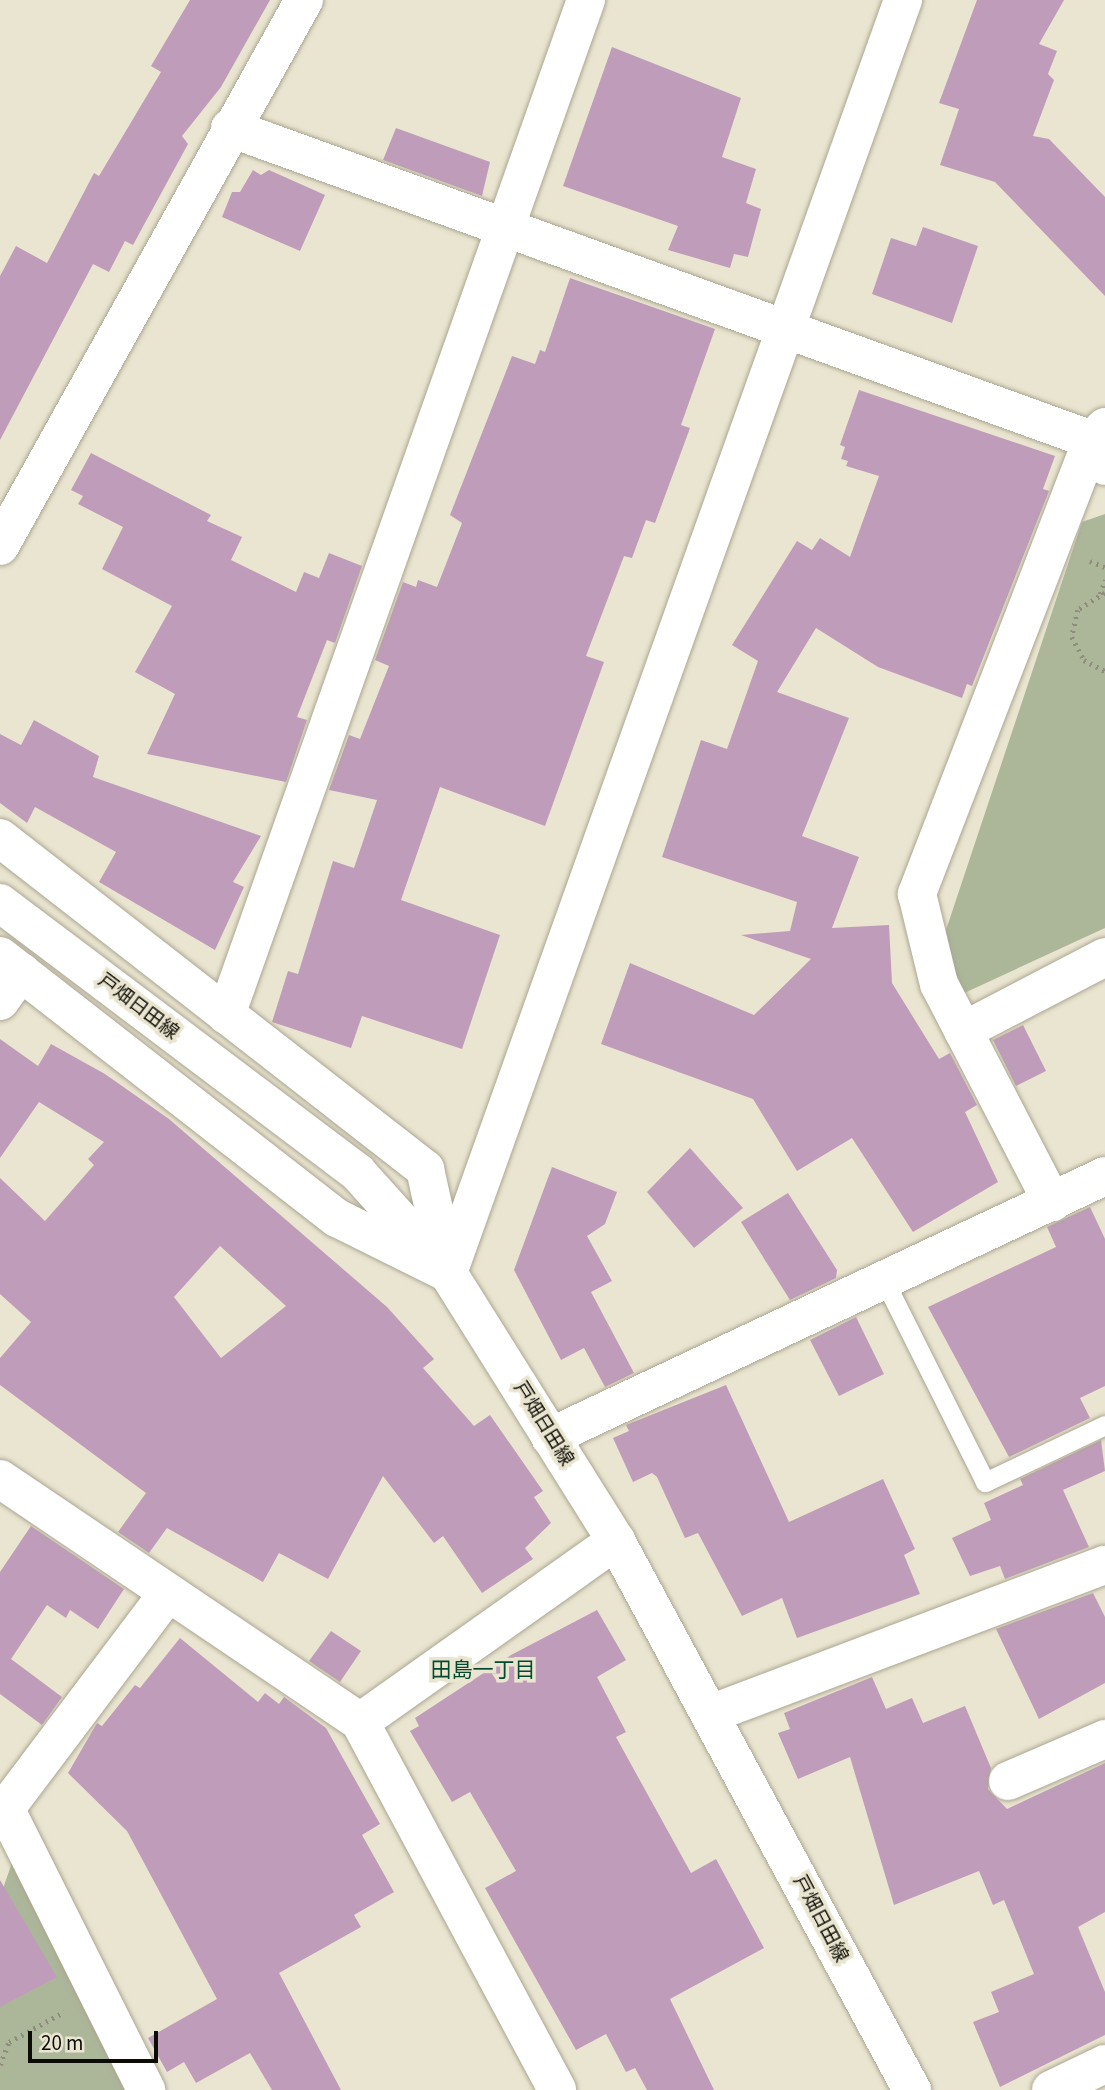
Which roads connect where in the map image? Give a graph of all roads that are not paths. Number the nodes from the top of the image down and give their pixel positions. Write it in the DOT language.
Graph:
graph roads {
  1 [pos="304,0"];
  2 [pos="586,0"];
  3 [pos="903,0"];
  4 [pos="230,128"];
  5 [pos="506,227"];
  6 [pos="787,331"];
  7 [pos="1101,444"];
  8 [pos="0,546"];
  9 [pos="0,838"];
  10 [pos="0,903"];
  11 [pos="1105,957"];
  12 [pos="7,976"];
  13 [pos="226,1014"];
  14 [pos="963,1031"];
  15 [pos="1105,1176"];
  16 [pos="1052,1202"];
  17 [pos="448,1273"];
  18 [pos="884,1280"];
  19 [pos="1105,1425"];
  20 [pos="550,1437"];
  21 [pos="0,1479"];
  22 [pos="616,1541"];
  23 [pos="1105,1565"];
  24 [pos="168,1593"];
  25 [pos="710,1714"];
  26 [pos="360,1722"];
  27 [pos="1105,1739"];
  28 [pos="1008,1781"];
  29 [pos="2,1811"];
  30 [pos="1105,2064"];
  31 [pos="146,2090"];
  32 [pos="557,2090"];
  33 [pos="912,2090"];
  34 [pos="1051,2090"];
  1 -- 4 [label="street"];
  2 -- 5 [label="street"];
  3 -- 6 [label="street"];
  4 -- 5 [label="street"];
  4 -- 8 [label="street"];
  5 -- 6 [label="street"];
  5 -- 13 [label="street"];
  6 -- 7 [label="street"];
  6 -- 17 [label="street"];
  7 -- 14 [label="street"];
  9 -- 13 [label="street"];
  10 -- 17 [label="street, 戸畑日田線"];
  11 -- 14 [label="street"];
  12 -- 17 [label="street"];
  13 -- 17 [label="street"];
  14 -- 16 [label="street"];
  15 -- 16 [label="street"];
  16 -- 18 [label="street"];
  17 -- 20 [label="street, 戸畑日田線"];
  18 -- 19 [label="lane"];
  18 -- 20 [label="street"];
  20 -- 22 [label="street, 戸畑日田線"];
  21 -- 24 [label="street"];
  22 -- 25 [label="street, 戸畑日田線"];
  22 -- 26 [label="street"];
  23 -- 25 [label="street"];
  24 -- 26 [label="street"];
  24 -- 29 [label="street"];
  25 -- 33 [label="street, 戸畑日田線"];
  26 -- 32 [label="street"];
  27 -- 28 [label="street"];
  29 -- 31 [label="street"];
  30 -- 34 [label="street"];
}
